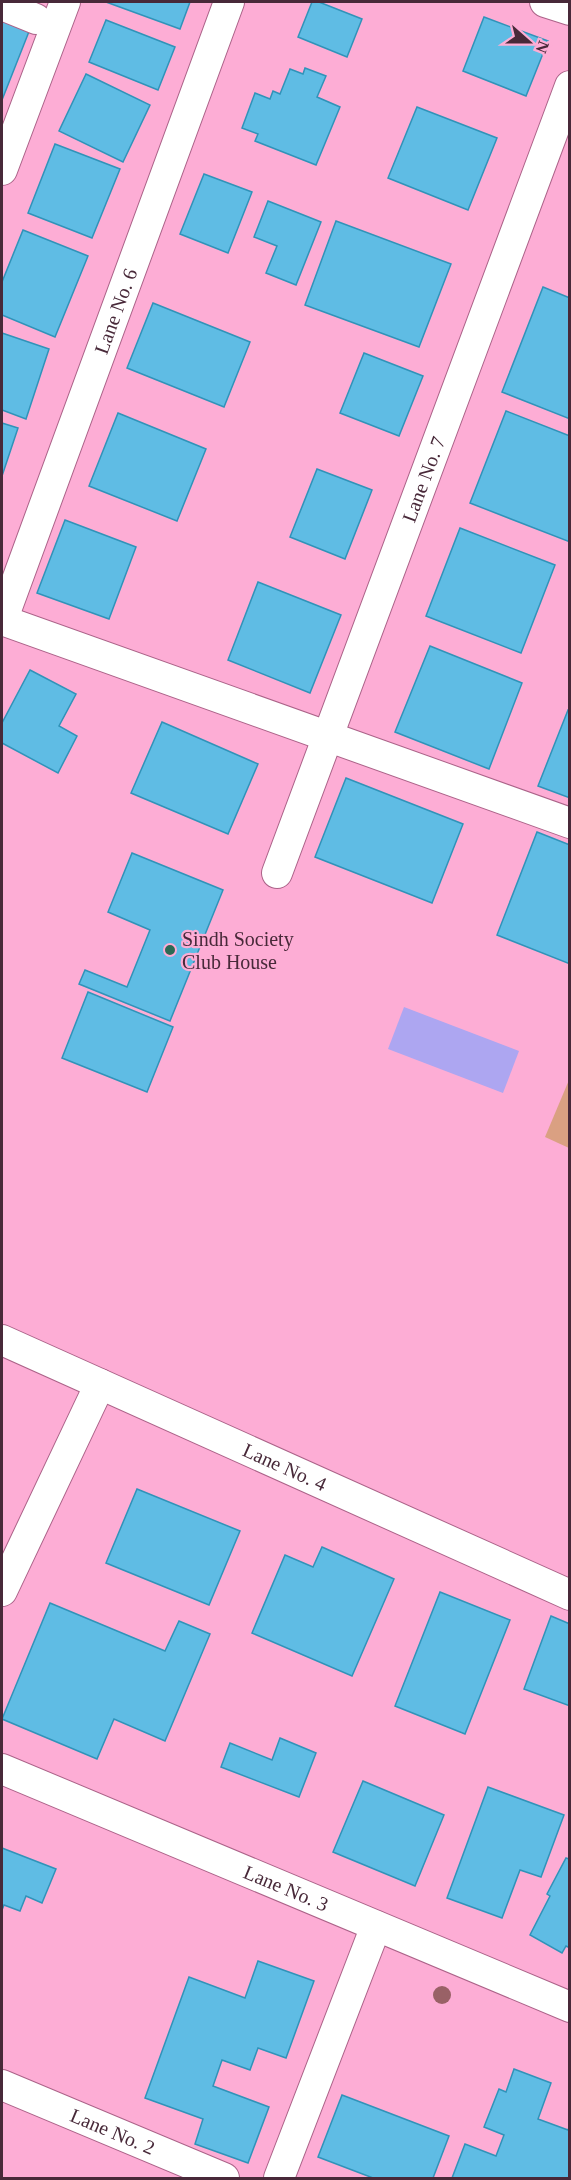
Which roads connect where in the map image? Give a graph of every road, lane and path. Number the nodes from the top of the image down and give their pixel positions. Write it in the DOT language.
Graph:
graph roads {
  1 [pos="65,2"];
  2 [pos="229,2"];
  3 [pos="545,2"];
  4 [pos="2,5"];
  5 [pos="570,10"];
  6 [pos="36,19"];
  7 [pos="570,86"];
  8 [pos="2,171"];
  9 [pos="2,620"];
  10 [pos="327,735"];
  11 [pos="570,823"];
  12 [pos="277,873"];
  13 [pos="2,1340"];
  14 [pos="100,1384"];
  15 [pos="2,1590"];
  16 [pos="570,1595"];
  17 [pos="2,1769"];
  18 [pos="376,1926"];
  19 [pos="570,2007"];
  20 [pos="2,2085"];
  21 [pos="224,2178"];
  22 [pos="279,2178"];
  1 -- 8 [label="street"];
  2 -- 9 [label="street, Lane No. 6"];
  3 -- 5 [label="street"];
  4 -- 6 [label="street"];
  7 -- 10 [label="street, Lane No. 7"];
  9 -- 10 [label="street"];
  10 -- 11 [label="street"];
  10 -- 12 [label="street, Lane No. 7"];
  13 -- 14 [label="street, Lane No. 4"];
  14 -- 15 [label="street"];
  14 -- 16 [label="street, Lane No. 4"];
  17 -- 18 [label="street, Lane No. 3"];
  18 -- 19 [label="street, Lane No. 3"];
  18 -- 22 [label="street"];
  20 -- 21 [label="street, Lane No. 2"];
}
